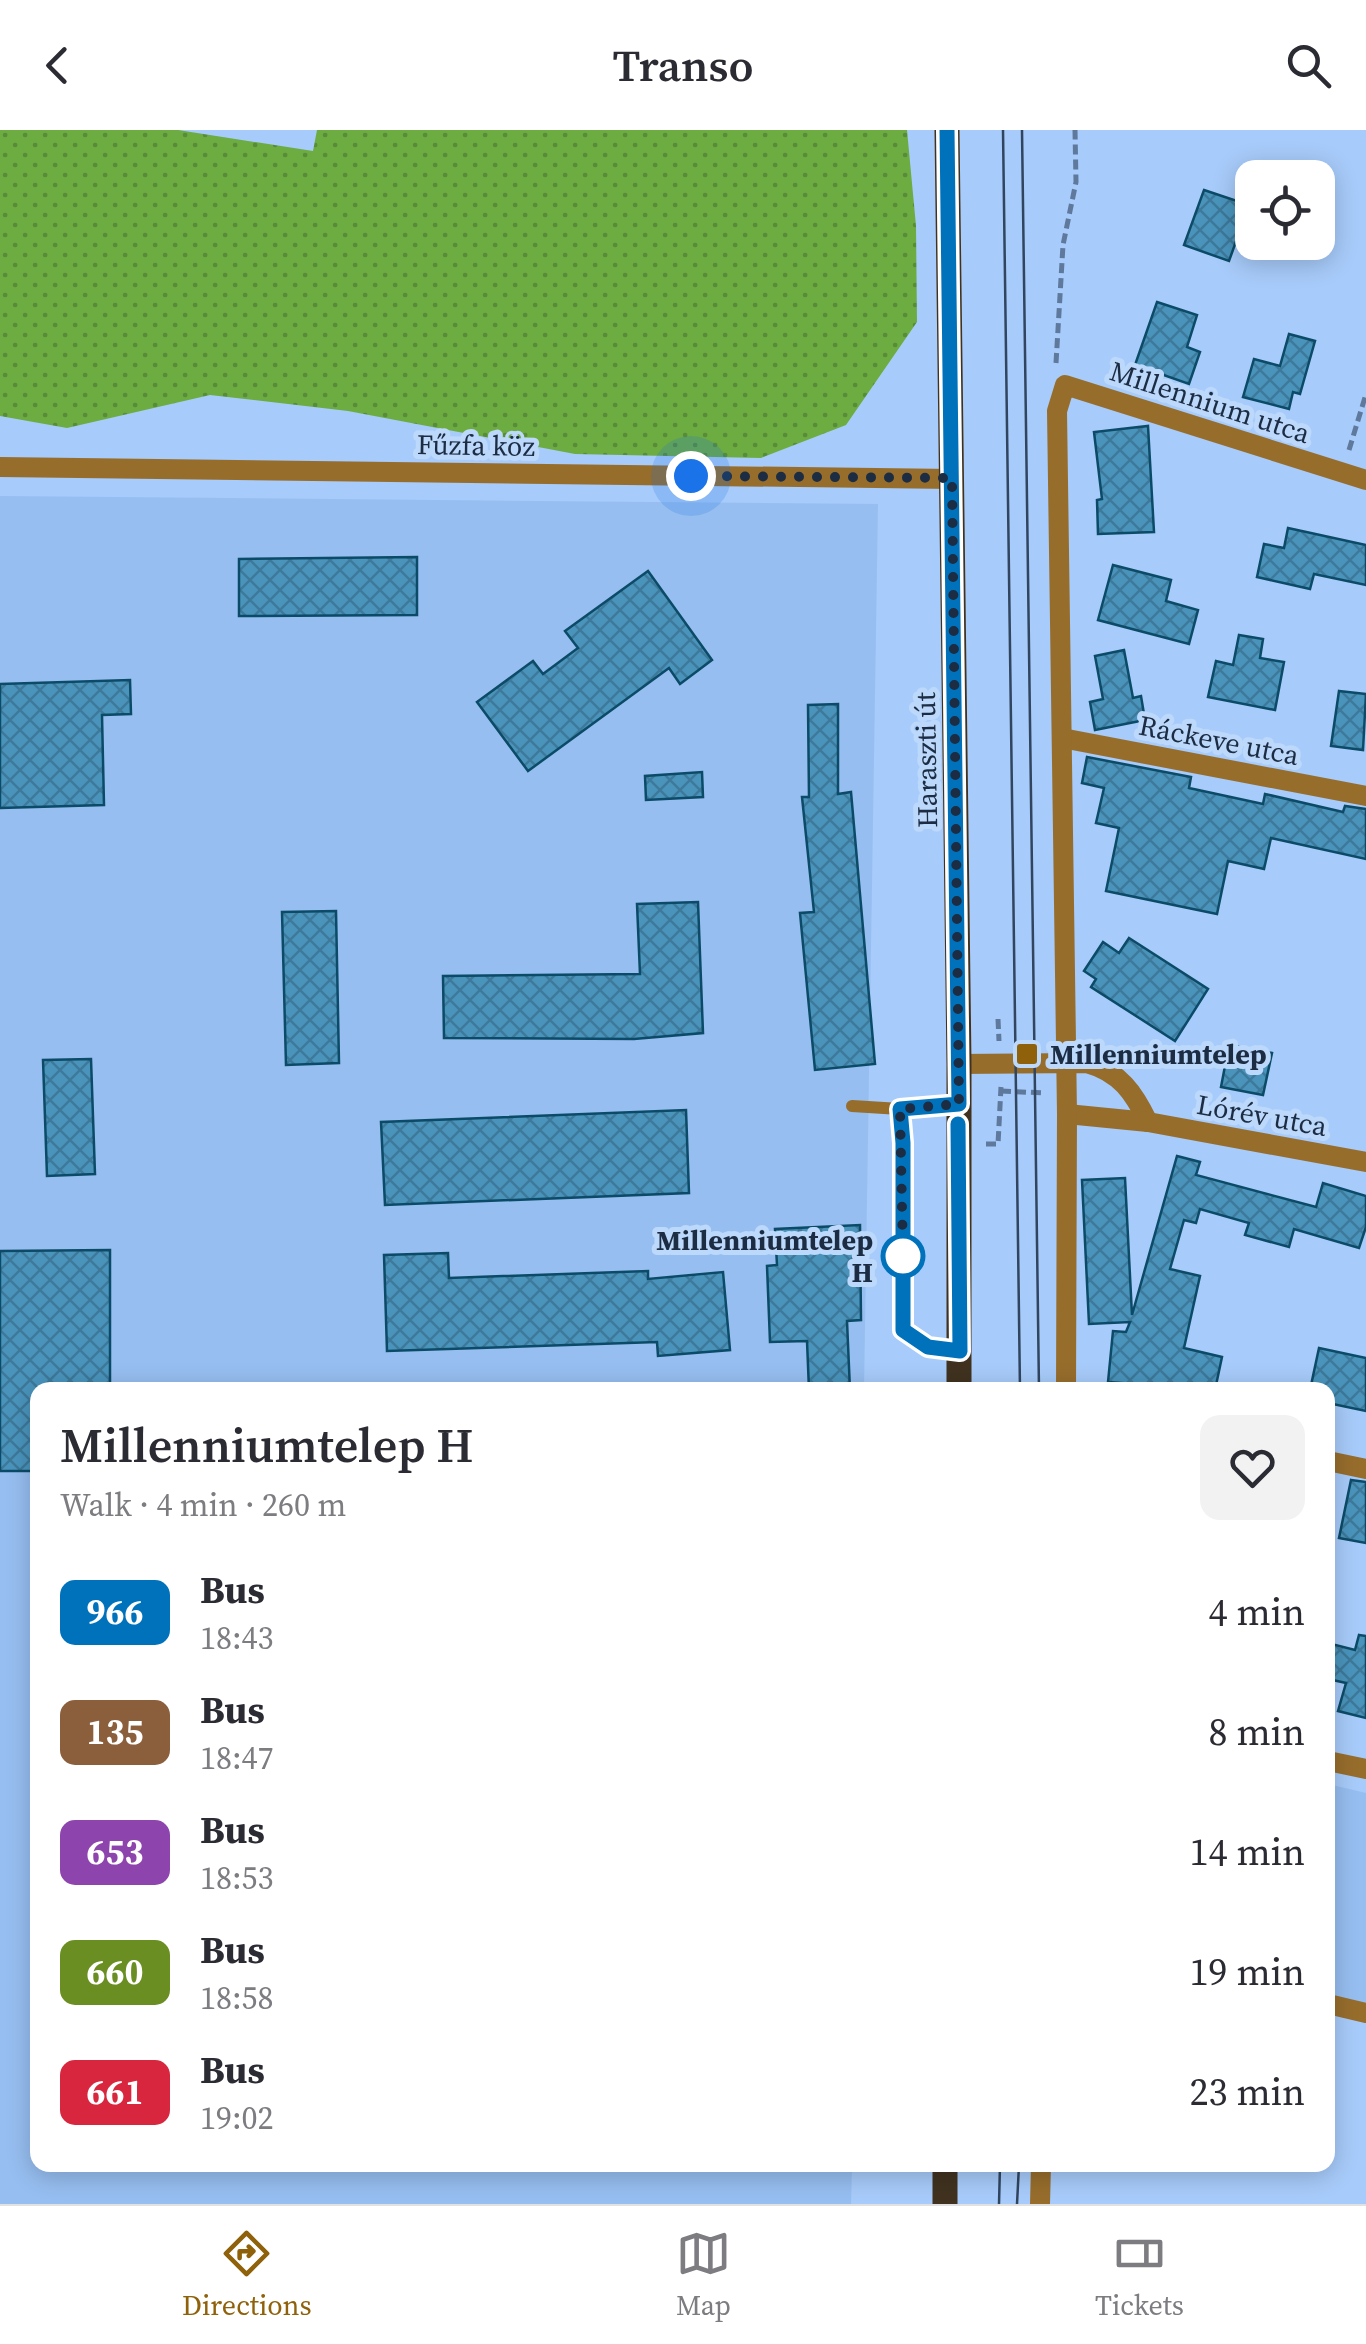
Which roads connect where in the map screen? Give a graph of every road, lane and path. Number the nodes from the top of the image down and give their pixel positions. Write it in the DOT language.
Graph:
graph roads {
  1 [pos="947,130"];
  2 [pos="1075,130"];
  3 [pos="1065,384"];
  4 [pos="1366,394"];
  5 [pos="0,467"];
  6 [pos="1342,472"];
  7 [pos="952,478"];
  8 [pos="1366,480"];
  9 [pos="1062,738"];
  10 [pos="1366,796"];
  11 [pos="959,1064"];
  12 [pos="1066,1064"];
  13 [pos="959,1104"];
  14 [pos="852,1106"];
  15 [pos="900,1109"];
  16 [pos="1067,1114"];
  17 [pos="1148,1122"];
  18 [pos="1366,1162"];
  19 [pos="960,1351"];
  20 [pos="960,1382"];
  21 [pos="1066,1382"];
  22 [pos="1335,1462"];
  23 [pos="1366,1469"];
  24 [pos="1335,1762"];
  25 [pos="1366,1769"];
  26 [pos="1335,2006"];
  27 [pos="1366,2013"];
  28 [pos="946,2172"];
  29 [pos="1041,2172"];
  30 [pos="945,2204"];
  31 [pos="1040,2204"];
  1 -- 7 [label="main road, Haraszti út"];
  2 -- 3 [label="path"];
  3 -- 6 [label="street, Millennium utca"];
  3 -- 9 [label="street, Millennium utca"];
  4 -- 6 [label="path"];
  5 -- 7 [label="street, Fűzfa köz"];
  6 -- 8 [label="street, Millennium utca"];
  7 -- 11 [label="main road, Haraszti út"];
  9 -- 10 [label="street, Ráckeve utca"];
  9 -- 12 [label="street"];
  11 -- 12 [label="street"];
  11 -- 13 [label="main road, Haraszti út"];
  12 -- 16 [label="street"];
  12 -- 17 [label="street"];
  13 -- 15 [label="lane"];
  13 -- 19 [label="main road, Haraszti út"];
  14 -- 15 [label="lane"];
  15 -- 19 [label="lane"];
  16 -- 17 [label="street, Lórév utca"];
  16 -- 21 [label="street"];
  17 -- 18 [label="street, Lórév utca"];
  19 -- 20 [label="main road, Haraszti út"];
  22 -- 23 [label="street"];
  24 -- 25 [label="street"];
  26 -- 27 [label="street"];
  28 -- 30 [label="main road"];
  29 -- 31 [label="street"];
}
